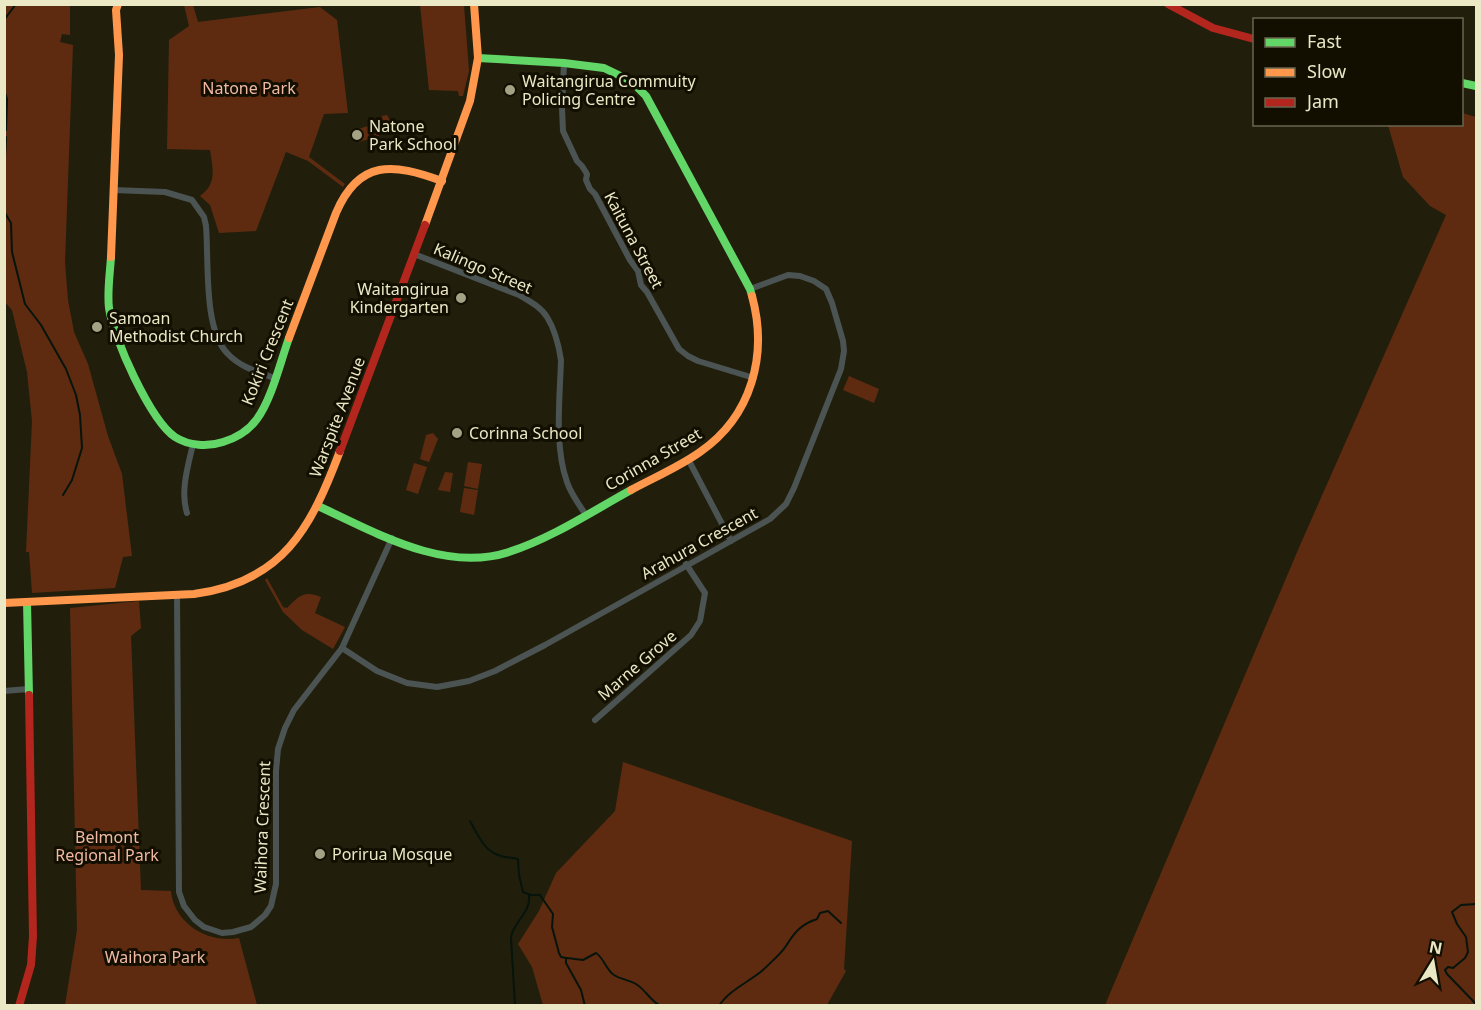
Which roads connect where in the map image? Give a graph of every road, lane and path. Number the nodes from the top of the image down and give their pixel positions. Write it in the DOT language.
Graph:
graph roads {
  1 [pos="118,4"];
  2 [pos="474,4"];
  3 [pos="1167,4"];
  4 [pos="1253,39"];
  5 [pos="478,58"];
  6 [pos="564,63"];
  7 [pos="442,181"];
  8 [pos="113,190"];
  9 [pos="414,254"];
  10 [pos="750,290"];
  11 [pos="274,378"];
  12 [pos="754,378"];
  13 [pos="193,444"];
  14 [pos="688,459"];
  15 [pos="318,506"];
  16 [pos="187,513"];
  17 [pos="586,515"];
  18 [pos="392,538"];
  19 [pos="731,541"];
  20 [pos="686,564"];
  21 [pos="177,594"];
  22 [pos="27,602"];
  23 [pos="4,603"];
  24 [pos="342,648"];
  25 [pos="28,688"];
  26 [pos="4,691"];
  27 [pos="595,720"];
  28 [pos="19,1005"];
  1 -- 8 [label="street"];
  2 -- 5 [label="street, Warspite Avenue"];
  3 -- 4 [label="street"];
  5 -- 6 [label="street, Corinna Street"];
  5 -- 7 [label="street, Warspite Avenue"];
  6 -- 10 [label="street, Corinna Street"];
  6 -- 12 [label="street, Kaituna Street"];
  7 -- 9 [label="street, Warspite Avenue"];
  7 -- 11 [label="street, Kokiri Crescent"];
  8 -- 11 [label="street"];
  8 -- 13 [label="street"];
  9 -- 15 [label="street, Warspite Avenue"];
  9 -- 17 [label="street, Kalingo Street"];
  10 -- 12 [label="street, Corinna Street"];
  10 -- 19 [label="street, Arahura Crescent"];
  11 -- 13 [label="street, Kokiri Crescent"];
  12 -- 14 [label="street, Corinna Street"];
  13 -- 16 [label="street"];
  14 -- 17 [label="street, Corinna Street"];
  14 -- 19 [label="street"];
  15 -- 18 [label="street, Corinna Street"];
  15 -- 21 [label="street, Warspite Avenue"];
  17 -- 18 [label="street, Corinna Street"];
  18 -- 24 [label="street, Waihora Crescent"];
  19 -- 20 [label="street, Arahura Crescent"];
  20 -- 24 [label="street, Arahura Crescent"];
  20 -- 27 [label="street, Marne Grove"];
  21 -- 22 [label="street, Warspite Avenue"];
  21 -- 24 [label="street, Waihora Crescent"];
  22 -- 23 [label="street, Warspite Avenue"];
  22 -- 25 [label="street"];
  25 -- 26 [label="street"];
  25 -- 28 [label="street"];
}
